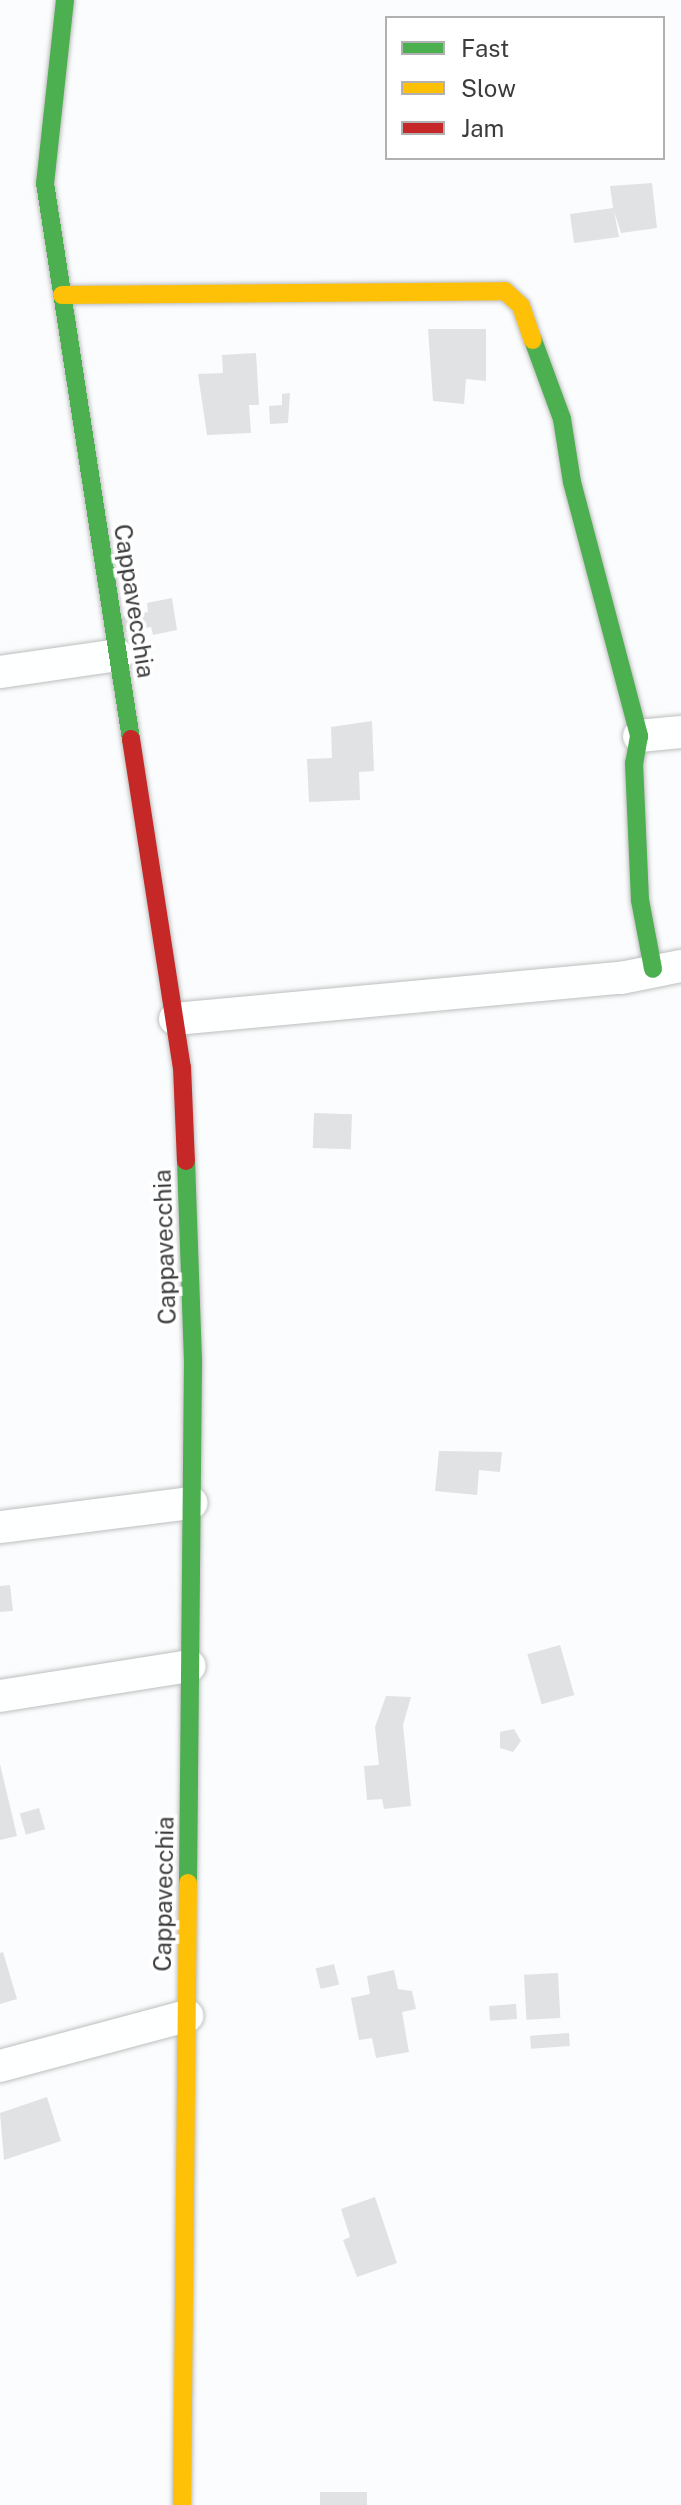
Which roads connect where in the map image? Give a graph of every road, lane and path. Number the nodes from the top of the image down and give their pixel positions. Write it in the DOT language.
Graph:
graph roads {
  1 [pos="65,0"];
  2 [pos="62,295"];
  3 [pos="118,655"];
  4 [pos="0,672"];
  5 [pos="681,732"];
  6 [pos="639,736"];
  7 [pos="667,968"];
  8 [pos="175,1019"];
  9 [pos="191,1503"];
  10 [pos="0,1527"];
  11 [pos="190,1666"];
  12 [pos="0,1696"];
  13 [pos="187,2016"];
  14 [pos="0,2066"];
  15 [pos="182,2505"];
  1 -- 2 [label="street, Cappavecchia"];
  2 -- 3 [label="street, Cappavecchia"];
  2 -- 6 [label="street"];
  3 -- 4 [label="street"];
  3 -- 8 [label="street, Cappavecchia"];
  5 -- 6 [label="street"];
  6 -- 7 [label="street"];
  7 -- 8 [label="street"];
  8 -- 9 [label="street, Cappavecchia"];
  9 -- 10 [label="street"];
  9 -- 11 [label="street, Cappavecchia"];
  11 -- 12 [label="street"];
  11 -- 13 [label="street, Cappavecchia"];
  13 -- 14 [label="street"];
  13 -- 15 [label="street, Cappavecchia"];
}
